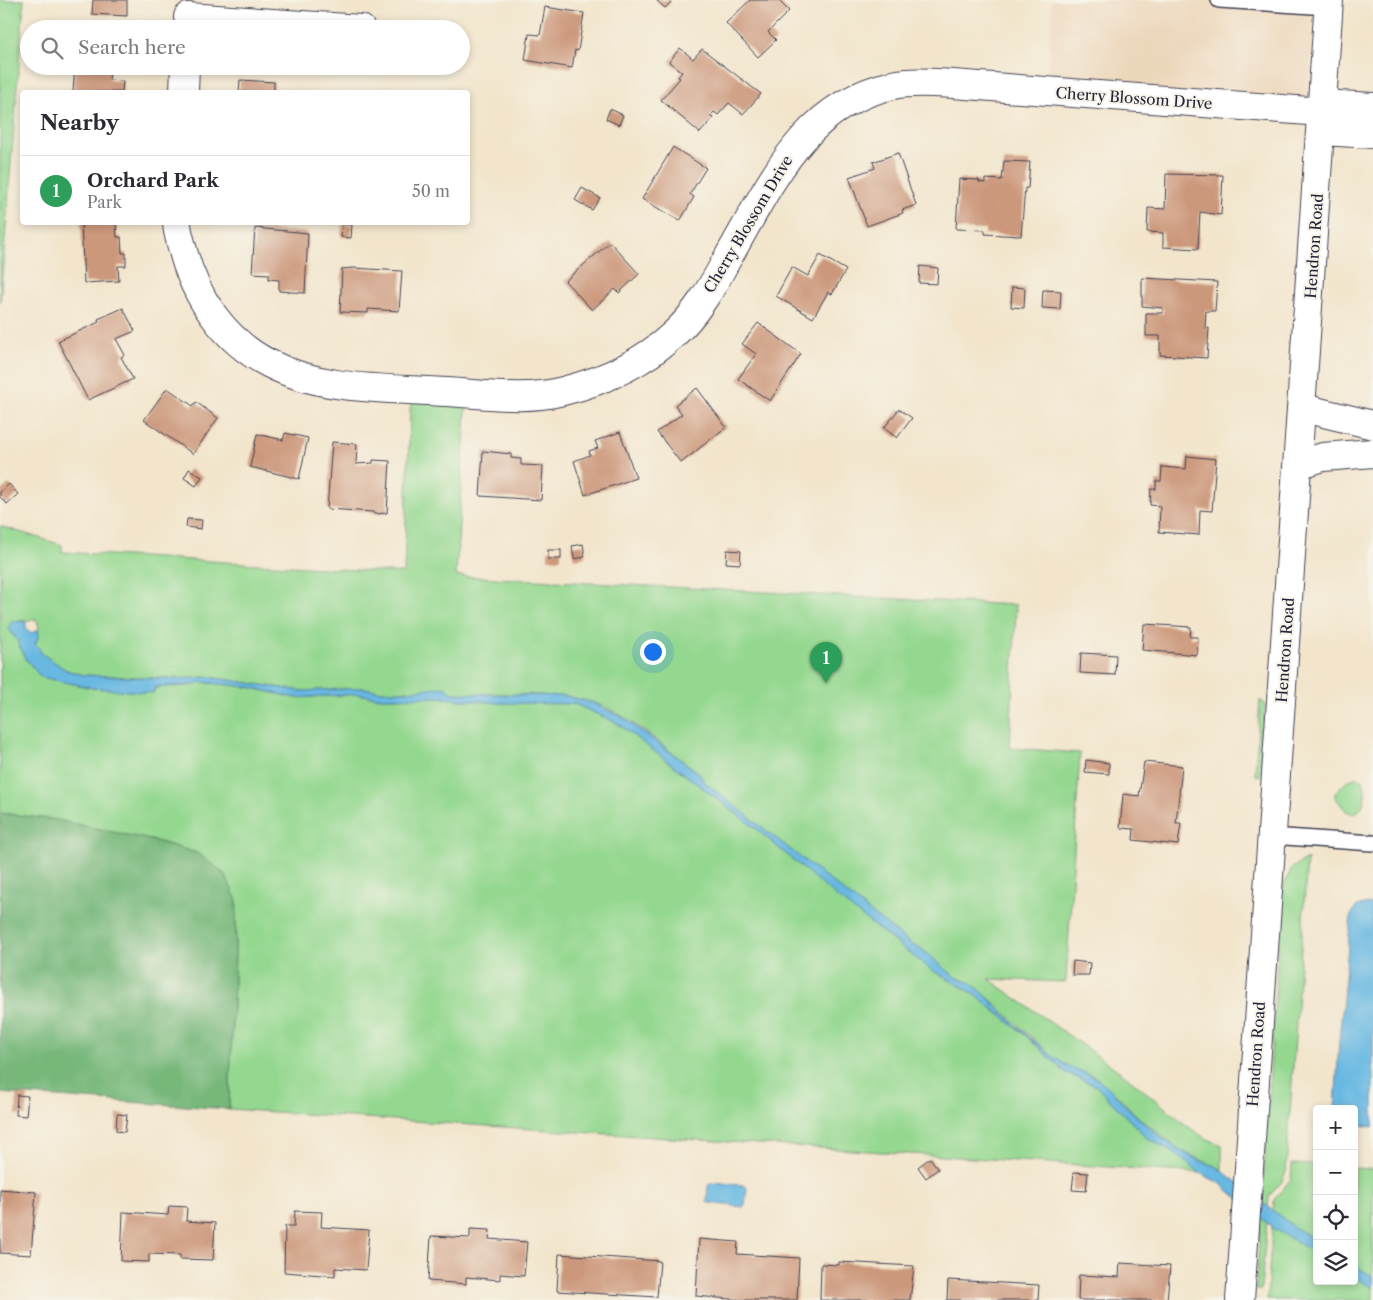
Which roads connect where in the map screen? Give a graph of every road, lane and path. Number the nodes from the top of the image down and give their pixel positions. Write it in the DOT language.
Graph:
graph roads {
  1 [pos="1219,0"];
  2 [pos="1329,3"];
  3 [pos="188,15"];
  4 [pos="250,20"];
  5 [pos="185,75"];
  6 [pos="184,90"];
  7 [pos="1373,107"];
  8 [pos="1322,116"];
  9 [pos="1373,134"];
  10 [pos="178,225"];
  11 [pos="1303,408"];
  12 [pos="1373,425"];
  13 [pos="1373,453"];
  14 [pos="1298,465"];
  15 [pos="1271,836"];
  16 [pos="1373,843"];
  17 [pos="1240,1300"];
  1 -- 2 [label="lane"];
  2 -- 8 [label="street, Hendron Road"];
  3 -- 4 [label="street"];
  5 -- 6 [label="street"];
  7 -- 8 [label="street"];
  8 -- 9 [label="street"];
  8 -- 10 [label="street, Cherry Blossom Drive"];
  8 -- 11 [label="street, Hendron Road"];
  11 -- 12 [label="street"];
  11 -- 14 [label="street, Hendron Road"];
  13 -- 14 [label="street"];
  14 -- 15 [label="street, Hendron Road"];
  15 -- 16 [label="lane"];
  15 -- 17 [label="street, Hendron Road"];
}
